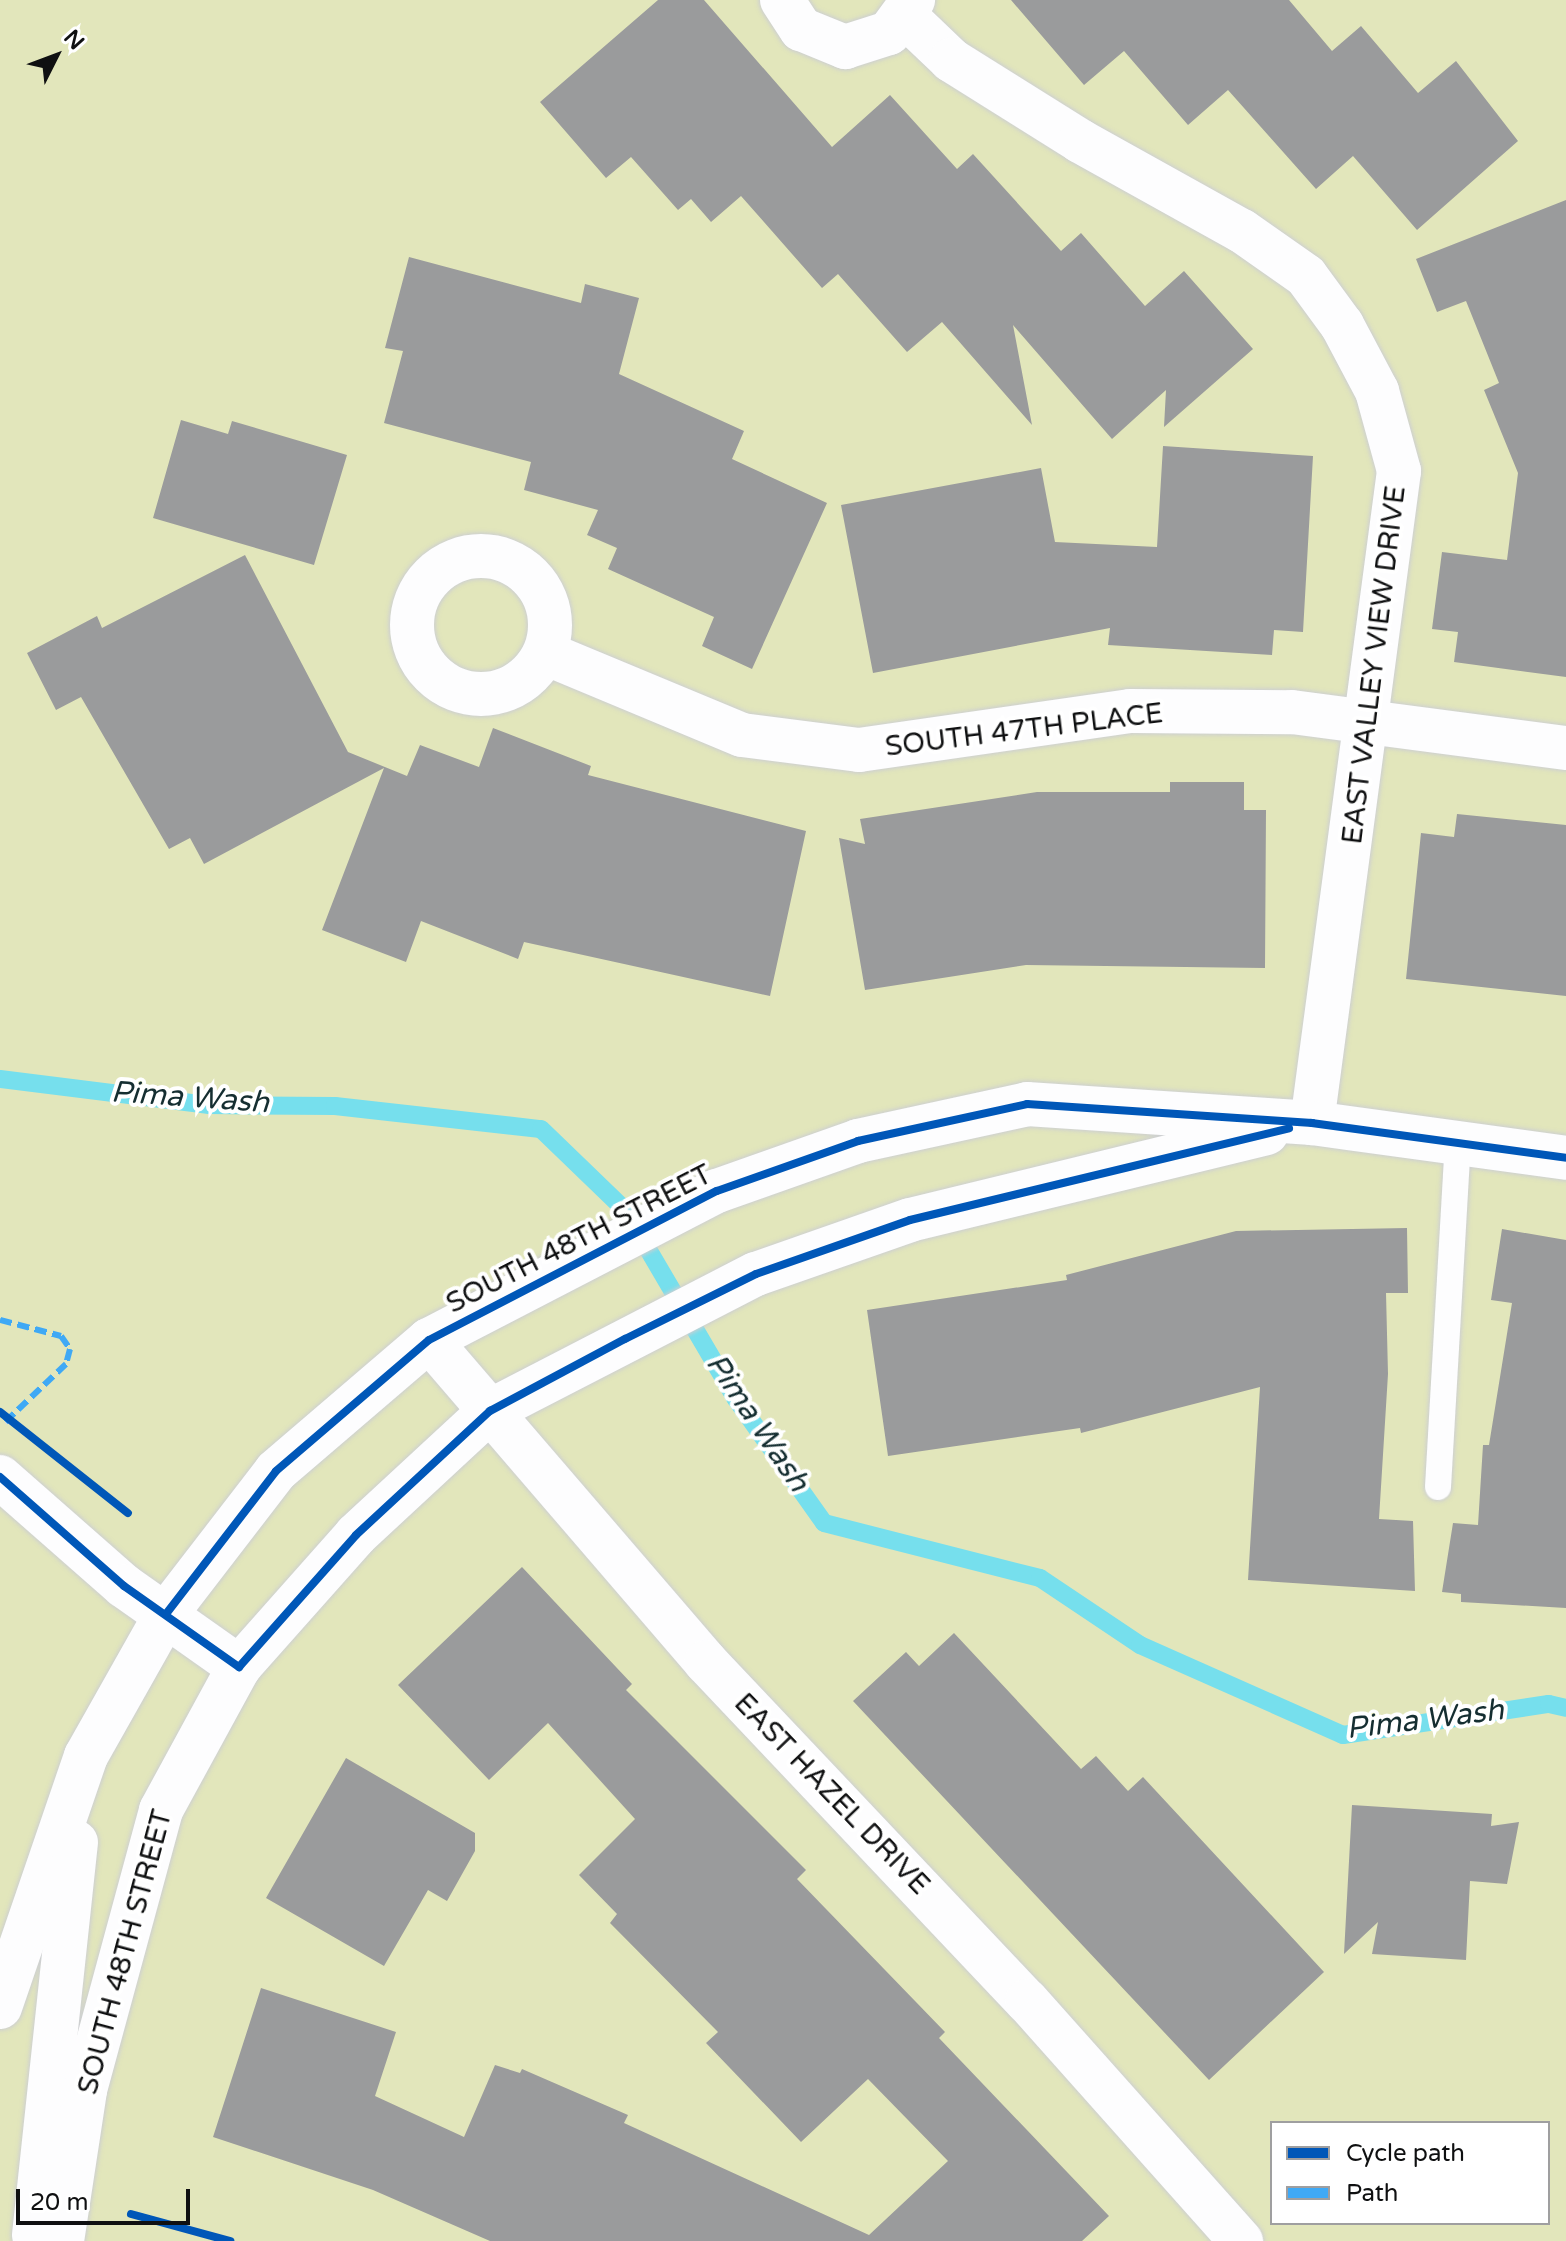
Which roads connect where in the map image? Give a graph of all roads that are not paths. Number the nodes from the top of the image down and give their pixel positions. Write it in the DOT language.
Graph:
graph roads {
  1 [pos="782,0"];
  2 [pos="909,8"];
  3 [pos="545,653"];
  4 [pos="1368,722"];
  5 [pos="1566,748"];
  6 [pos="1312,1123"];
  7 [pos="1458,1143"];
  8 [pos="1566,1158"];
  9 [pos="429,1340"];
  10 [pos="490,1411"];
  11 [pos="0,1477"];
  12 [pos="1438,1487"];
  13 [pos="0,1510"];
  14 [pos="72,1544"];
  15 [pos="166,1614"];
  16 [pos="239,1667"];
  17 [pos="86,1756"];
  18 [pos="0,2007"];
  19 [pos="33,2241"];
  20 [pos="62,2241"];
  21 [pos="1241,2241"];
  1 -- 2 [label="street, EAST VALLEY VIEW DRIVE"];
  2 -- 4 [label="street, EAST VALLEY VIEW DRIVE"];
  3 -- 4 [label="street, SOUTH 47TH PLACE"];
  4 -- 5 [label="street, SOUTH 47TH PLACE"];
  4 -- 6 [label="street, EAST VALLEY VIEW DRIVE"];
  6 -- 7 [label="street, SOUTH 48TH STREET"];
  6 -- 9 [label="street, SOUTH 48TH STREET"];
  6 -- 10 [label="street, SOUTH 48TH STREET"];
  7 -- 8 [label="street, SOUTH 48TH STREET"];
  7 -- 12 [label="lane"];
  9 -- 10 [label="street, EAST HAZEL DRIVE"];
  9 -- 15 [label="street, SOUTH 48TH STREET"];
  10 -- 16 [label="street, SOUTH 48TH STREET"];
  10 -- 21 [label="street, EAST HAZEL DRIVE"];
  11 -- 14 [label="street"];
  13 -- 14 [label="street"];
  14 -- 15 [label="street"];
  15 -- 16 [label="street"];
  15 -- 17 [label="street, SOUTH 48TH STREET"];
  16 -- 20 [label="street, SOUTH 48TH STREET"];
  17 -- 18 [label="street, SOUTH 48TH STREET"];
  17 -- 19 [label="street, SOUTH 48TH STREET"];
}
